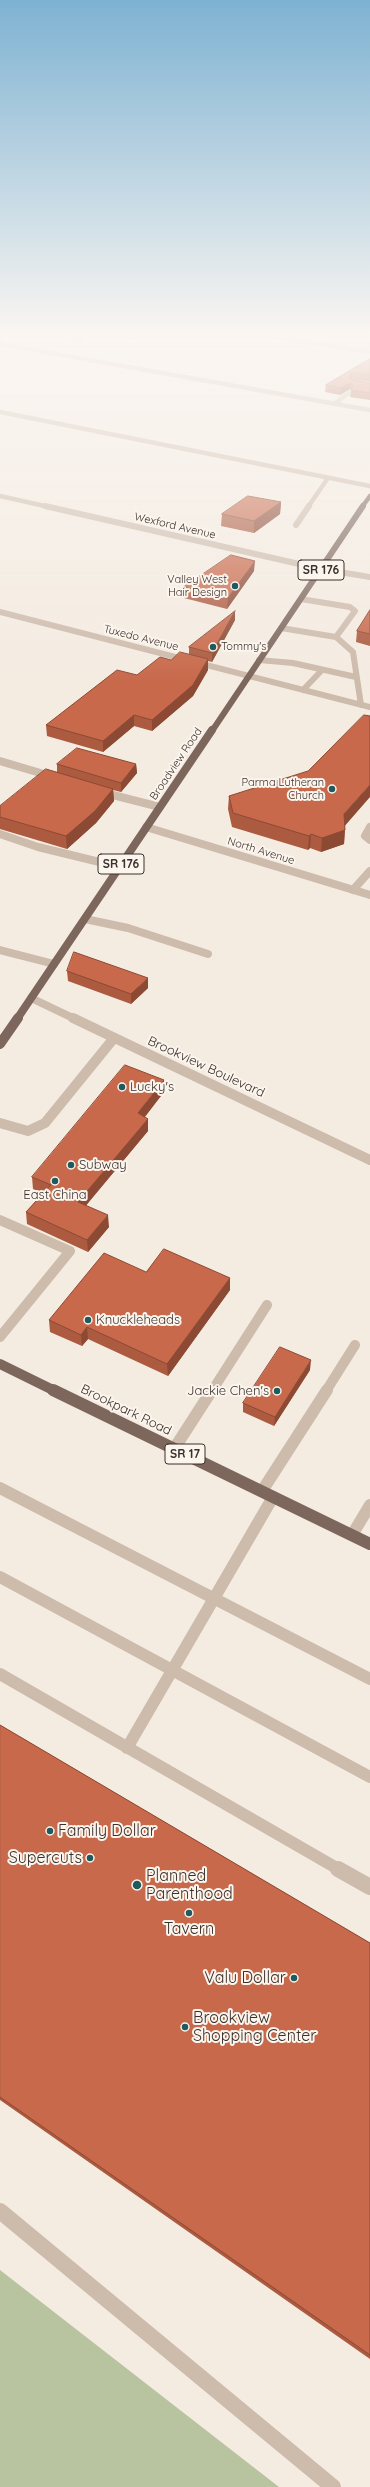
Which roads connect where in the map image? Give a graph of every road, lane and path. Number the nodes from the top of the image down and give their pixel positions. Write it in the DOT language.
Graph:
graph roads {
  1 [pos="184,449"];
  2 [pos="328,478"];
  3 [pos="370,486"];
  4 [pos="0,496"];
  5 [pos="370,496"];
  6 [pos="296,525"];
  7 [pos="321,569"];
  8 [pos="370,577"];
  9 [pos="301,599"];
  10 [pos="0,612"];
  11 [pos="281,628"];
  12 [pos="336,638"];
  13 [pos="259,660"];
  14 [pos="322,670"];
  15 [pos="248,676"];
  16 [pos="356,677"];
  17 [pos="303,690"];
  18 [pos="361,705"];
  19 [pos="370,707"];
  20 [pos="2,763"];
  21 [pos="45,774"];
  22 [pos="39,779"];
  23 [pos="60,779"];
  24 [pos="91,788"];
  25 [pos="160,807"];
  26 [pos="146,827"];
  27 [pos="370,827"];
  28 [pos="0,834"];
  29 [pos="370,840"];
  30 [pos="120,867"];
  31 [pos="370,871"];
  32 [pos="353,890"];
  33 [pos="370,895"];
  34 [pos="85,919"];
  35 [pos="0,950"];
  36 [pos="208,954"];
  37 [pos="54,964"];
  38 [pos="31,998"];
  39 [pos="114,1038"];
  40 [pos="0,1044"];
  41 [pos="0,1123"];
  42 [pos="370,1160"];
  43 [pos="0,1220"];
  44 [pos="266,1305"];
  45 [pos="0,1337"];
  46 [pos="355,1345"];
  47 [pos="0,1364"];
  48 [pos="174,1449"];
  49 [pos="0,1488"];
  50 [pos="262,1491"];
  51 [pos="273,1497"];
  52 [pos="370,1505"];
  53 [pos="352,1535"];
  54 [pos="370,1544"];
  55 [pos="0,1577"];
  56 [pos="214,1599"];
  57 [pos="172,1670"];
  58 [pos="0,1674"];
  59 [pos="370,1679"];
  60 [pos="127,1748"];
  61 [pos="370,1777"];
  62 [pos="370,1887"];
  63 [pos="0,2210"];
  64 [pos="333,2487"];
  1 -- 2 [label="street"];
  2 -- 3 [label="street"];
  2 -- 6 [label="street"];
  4 -- 7 [label="street, Wexford Avenue"];
  5 -- 7 [label="main road, Broadview Road / SR 176"];
  7 -- 8 [label="street, Wexford Avenue"];
  7 -- 9 [label="main road, Broadview Road / SR 176"];
  9 -- 11 [label="main road, Broadview Road / SR 176"];
  9 -- 12 [label="street"];
  10 -- 15 [label="street, Tuxedo Avenue"];
  11 -- 12 [label="street"];
  11 -- 13 [label="main road, Broadview Road / SR 176"];
  12 -- 16 [label="street"];
  13 -- 14 [label="street"];
  13 -- 15 [label="main road, Broadview Road / SR 176"];
  14 -- 16 [label="street"];
  14 -- 17 [label="street"];
  15 -- 17 [label="street, Tuxedo Avenue"];
  15 -- 25 [label="main road, Broadview Road / SR 176"];
  16 -- 18 [label="street"];
  17 -- 18 [label="street, Tuxedo Avenue"];
  18 -- 19 [label="street, Tuxedo Avenue"];
  20 -- 21 [label="street"];
  21 -- 22 [label="street"];
  21 -- 23 [label="street"];
  24 -- 25 [label="street"];
  25 -- 26 [label="main road, Broadview Road / SR 176"];
  26 -- 30 [label="main road, Broadview Road / SR 176"];
  26 -- 32 [label="street, North Avenue"];
  27 -- 29 [label="street"];
  28 -- 30 [label="street"];
  30 -- 34 [label="main road, Broadview Road / SR 176"];
  31 -- 32 [label="street"];
  32 -- 33 [label="street, North Avenue"];
  34 -- 36 [label="street"];
  34 -- 37 [label="main road, Broadview Road / SR 176"];
  35 -- 37 [label="street"];
  37 -- 38 [label="main road, Broadview Road / SR 176"];
  38 -- 39 [label="street, Brookview Boulevard"];
  38 -- 40 [label="main road, Broadview Road / SR 176"];
  39 -- 41 [label="street"];
  39 -- 42 [label="street, Brookview Boulevard"];
  43 -- 45 [label="street"];
  44 -- 48 [label="street"];
  46 -- 50 [label="street"];
  47 -- 48 [label="main road, Brookpark Road / SR 17"];
  48 -- 50 [label="main road, Brookpark Road / SR 17"];
  49 -- 56 [label="street"];
  50 -- 51 [label="main road, Brookpark Road / SR 17"];
  51 -- 53 [label="main road, Brookpark Road / SR 17"];
  51 -- 56 [label="street"];
  52 -- 53 [label="street"];
  53 -- 54 [label="main road, Brookpark Road / SR 17"];
  55 -- 57 [label="street"];
  56 -- 57 [label="street"];
  56 -- 59 [label="street"];
  57 -- 60 [label="street"];
  57 -- 61 [label="street"];
  58 -- 60 [label="street"];
  60 -- 62 [label="street"];
  63 -- 64 [label="street"];
}
